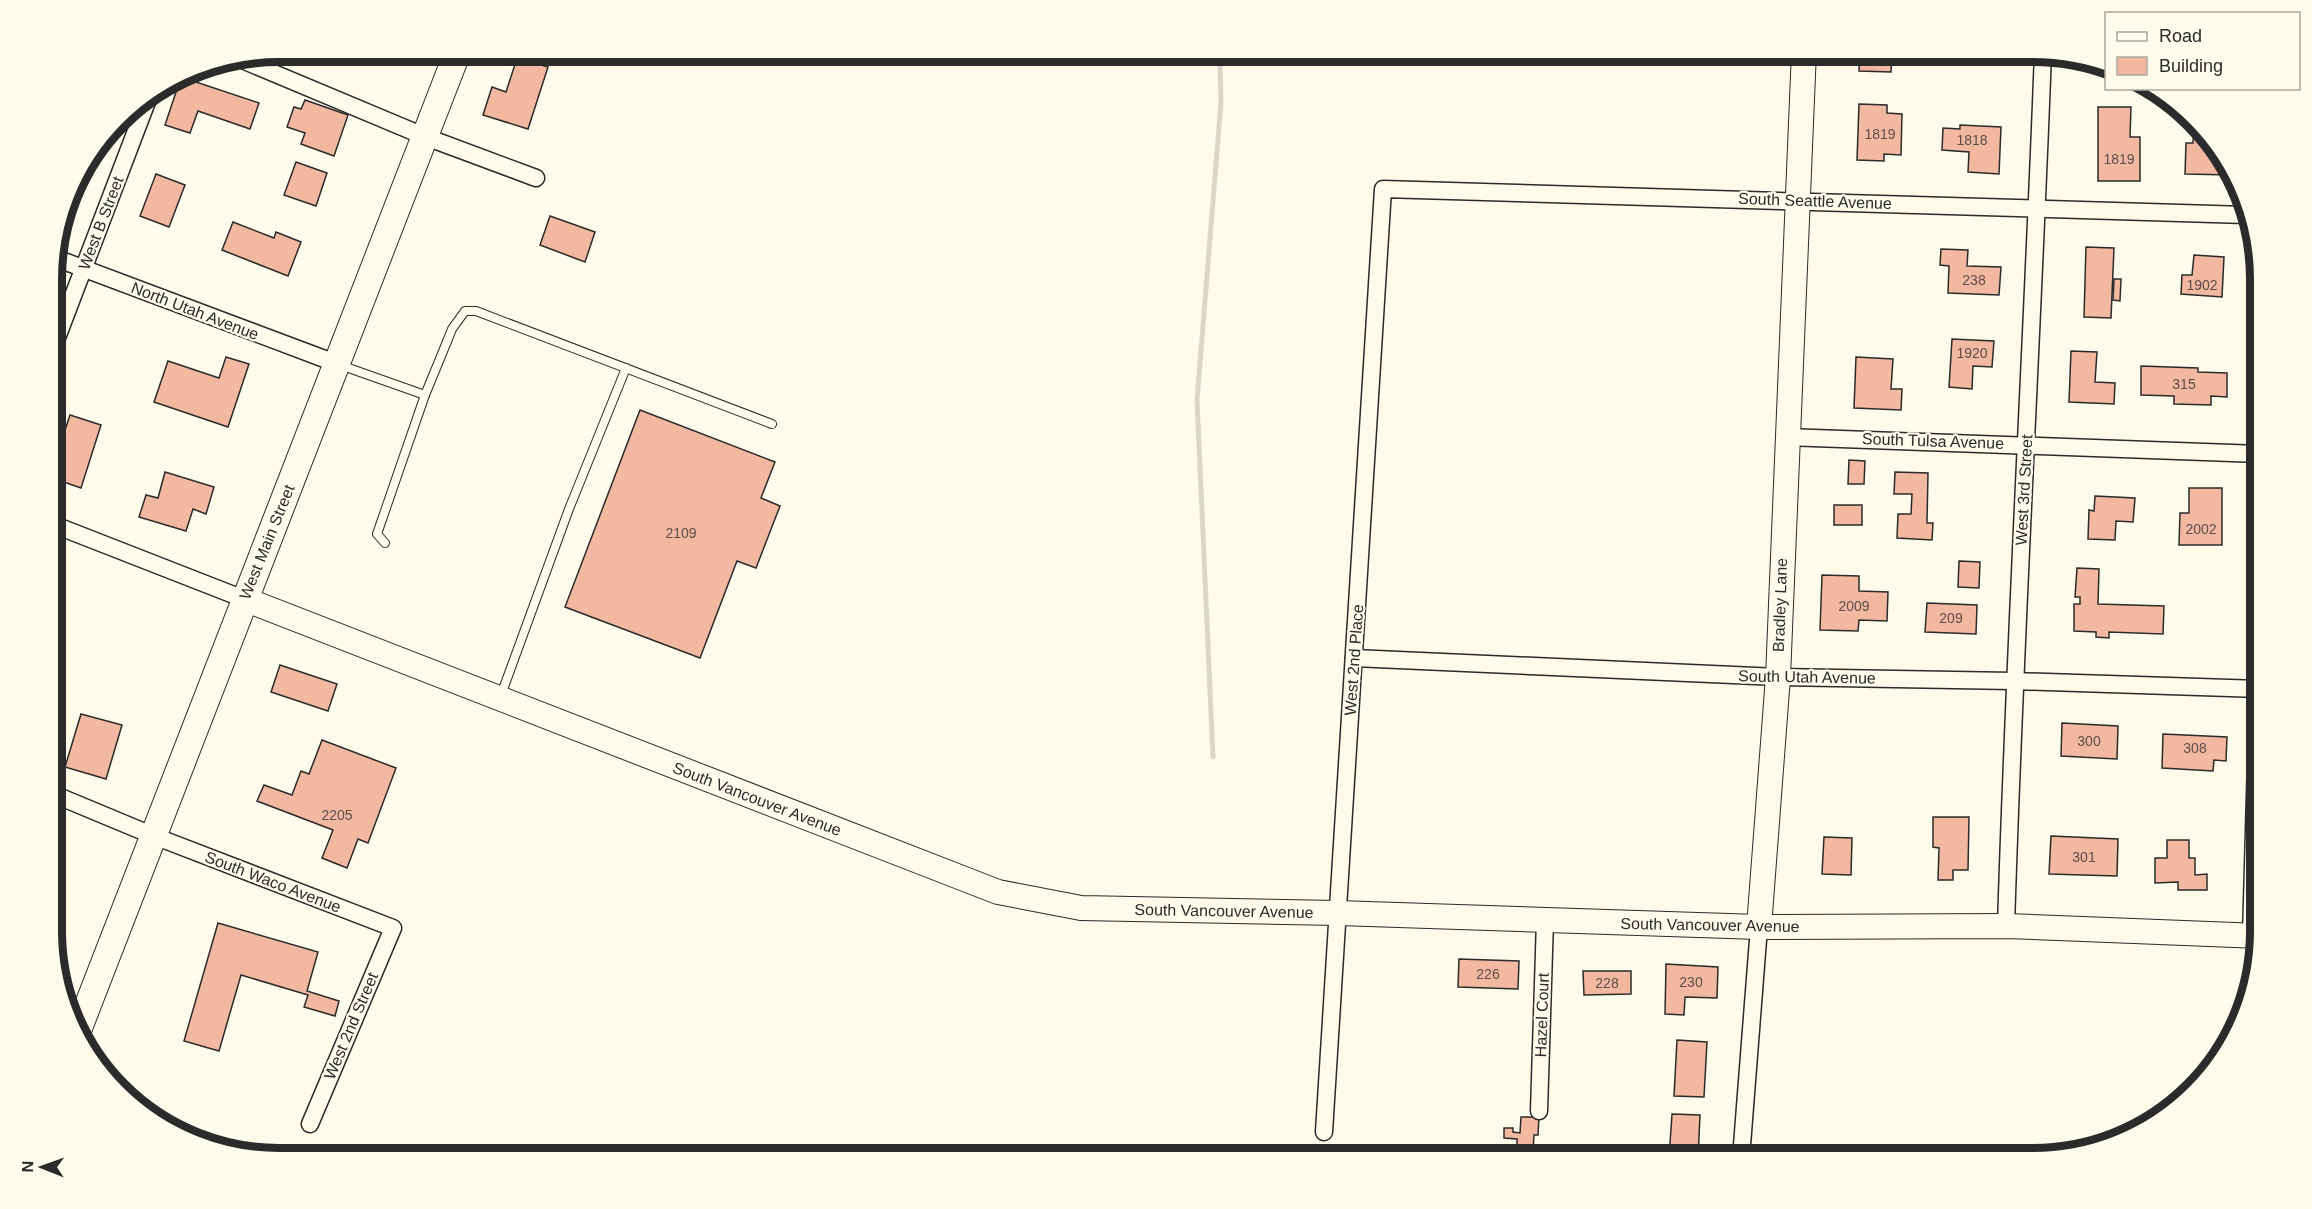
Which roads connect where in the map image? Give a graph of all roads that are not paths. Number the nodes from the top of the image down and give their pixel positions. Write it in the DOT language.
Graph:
graph roads {
  1 [pos="454,62"];
  2 [pos="1804,62"];
  3 [pos="2043,62"];
  4 [pos="250,63"];
  5 [pos="145,107"];
  6 [pos="426,137"];
  7 [pos="536,178"];
  8 [pos="1383,189"];
  9 [pos="1798,200"];
  10 [pos="2037,209"];
  11 [pos="2241,215"];
  12 [pos="62,261"];
  13 [pos="84,269"];
  14 [pos="62,325"];
  15 [pos="338,364"];
  16 [pos="626,368"];
  17 [pos="425,395"];
  18 [pos="772,424"];
  19 [pos="1786,437"];
  20 [pos="2027,444"];
  21 [pos="2250,454"];
  22 [pos="62,528"];
  23 [pos="385,543"];
  24 [pos="244,599"];
  25 [pos="1354,658"];
  26 [pos="1778,677"];
  27 [pos="2013,681"];
  28 [pos="2250,689"];
  29 [pos="499,699"];
  30 [pos="62,798"];
  31 [pos="154,836"];
  32 [pos="1338,913"];
  33 [pos="1545,920"];
  34 [pos="2006,926"];
  35 [pos="1759,927"];
  36 [pos="393,928"];
  37 [pos="2250,936"];
  38 [pos="82,1022"];
  39 [pos="1539,1111"];
  40 [pos="310,1124"];
  41 [pos="1324,1132"];
  42 [pos="1742,1148"];
  1 -- 6 [label="main road, West Main Street"];
  2 -- 9 [label="street, Bradley Lane"];
  3 -- 10 [label="street, West 3rd Street"];
  4 -- 6 [label="street"];
  5 -- 13 [label="street, West B Street"];
  6 -- 7 [label="street"];
  6 -- 15 [label="main road, West Main Street"];
  8 -- 9 [label="street, South Seattle Avenue"];
  8 -- 25 [label="street, West 2nd Place"];
  9 -- 10 [label="street, South Seattle Avenue"];
  9 -- 19 [label="street, Bradley Lane"];
  10 -- 11 [label="street, South Seattle Avenue"];
  10 -- 20 [label="street, West 3rd Street"];
  12 -- 13 [label="street, North Utah Avenue"];
  13 -- 14 [label="street, West B Street"];
  13 -- 15 [label="street, North Utah Avenue"];
  15 -- 17 [label="lane"];
  15 -- 24 [label="main road, West Main Street"];
  16 -- 17 [label="lane"];
  16 -- 18 [label="lane"];
  16 -- 29 [label="lane"];
  17 -- 23 [label="lane"];
  19 -- 20 [label="street, South Tulsa Avenue"];
  19 -- 26 [label="street, Bradley Lane"];
  20 -- 21 [label="street, South Tulsa Avenue"];
  20 -- 27 [label="street, West 3rd Street"];
  22 -- 24 [label="street"];
  24 -- 29 [label="street, South Vancouver Avenue"];
  24 -- 31 [label="main road, West Main Street"];
  25 -- 26 [label="street, South Utah Avenue"];
  25 -- 32 [label="street, West 2nd Place"];
  26 -- 27 [label="street, South Utah Avenue"];
  26 -- 35 [label="street, Bradley Lane"];
  27 -- 28 [label="street, South Utah Avenue"];
  27 -- 34 [label="street, West 3rd Street"];
  29 -- 32 [label="street, South Vancouver Avenue"];
  30 -- 31 [label="street, South Waco Avenue"];
  31 -- 36 [label="street, South Waco Avenue"];
  31 -- 38 [label="main road, West Main Street"];
  32 -- 33 [label="street, South Vancouver Avenue"];
  32 -- 41 [label="street, West 2nd Place"];
  33 -- 35 [label="street, South Vancouver Avenue"];
  33 -- 39 [label="street, Hazel Court"];
  34 -- 35 [label="street, South Vancouver Avenue"];
  34 -- 37 [label="street, South Vancouver Avenue"];
  35 -- 42 [label="street, Bradley Lane"];
  36 -- 40 [label="street, West 2nd Street"];
}
